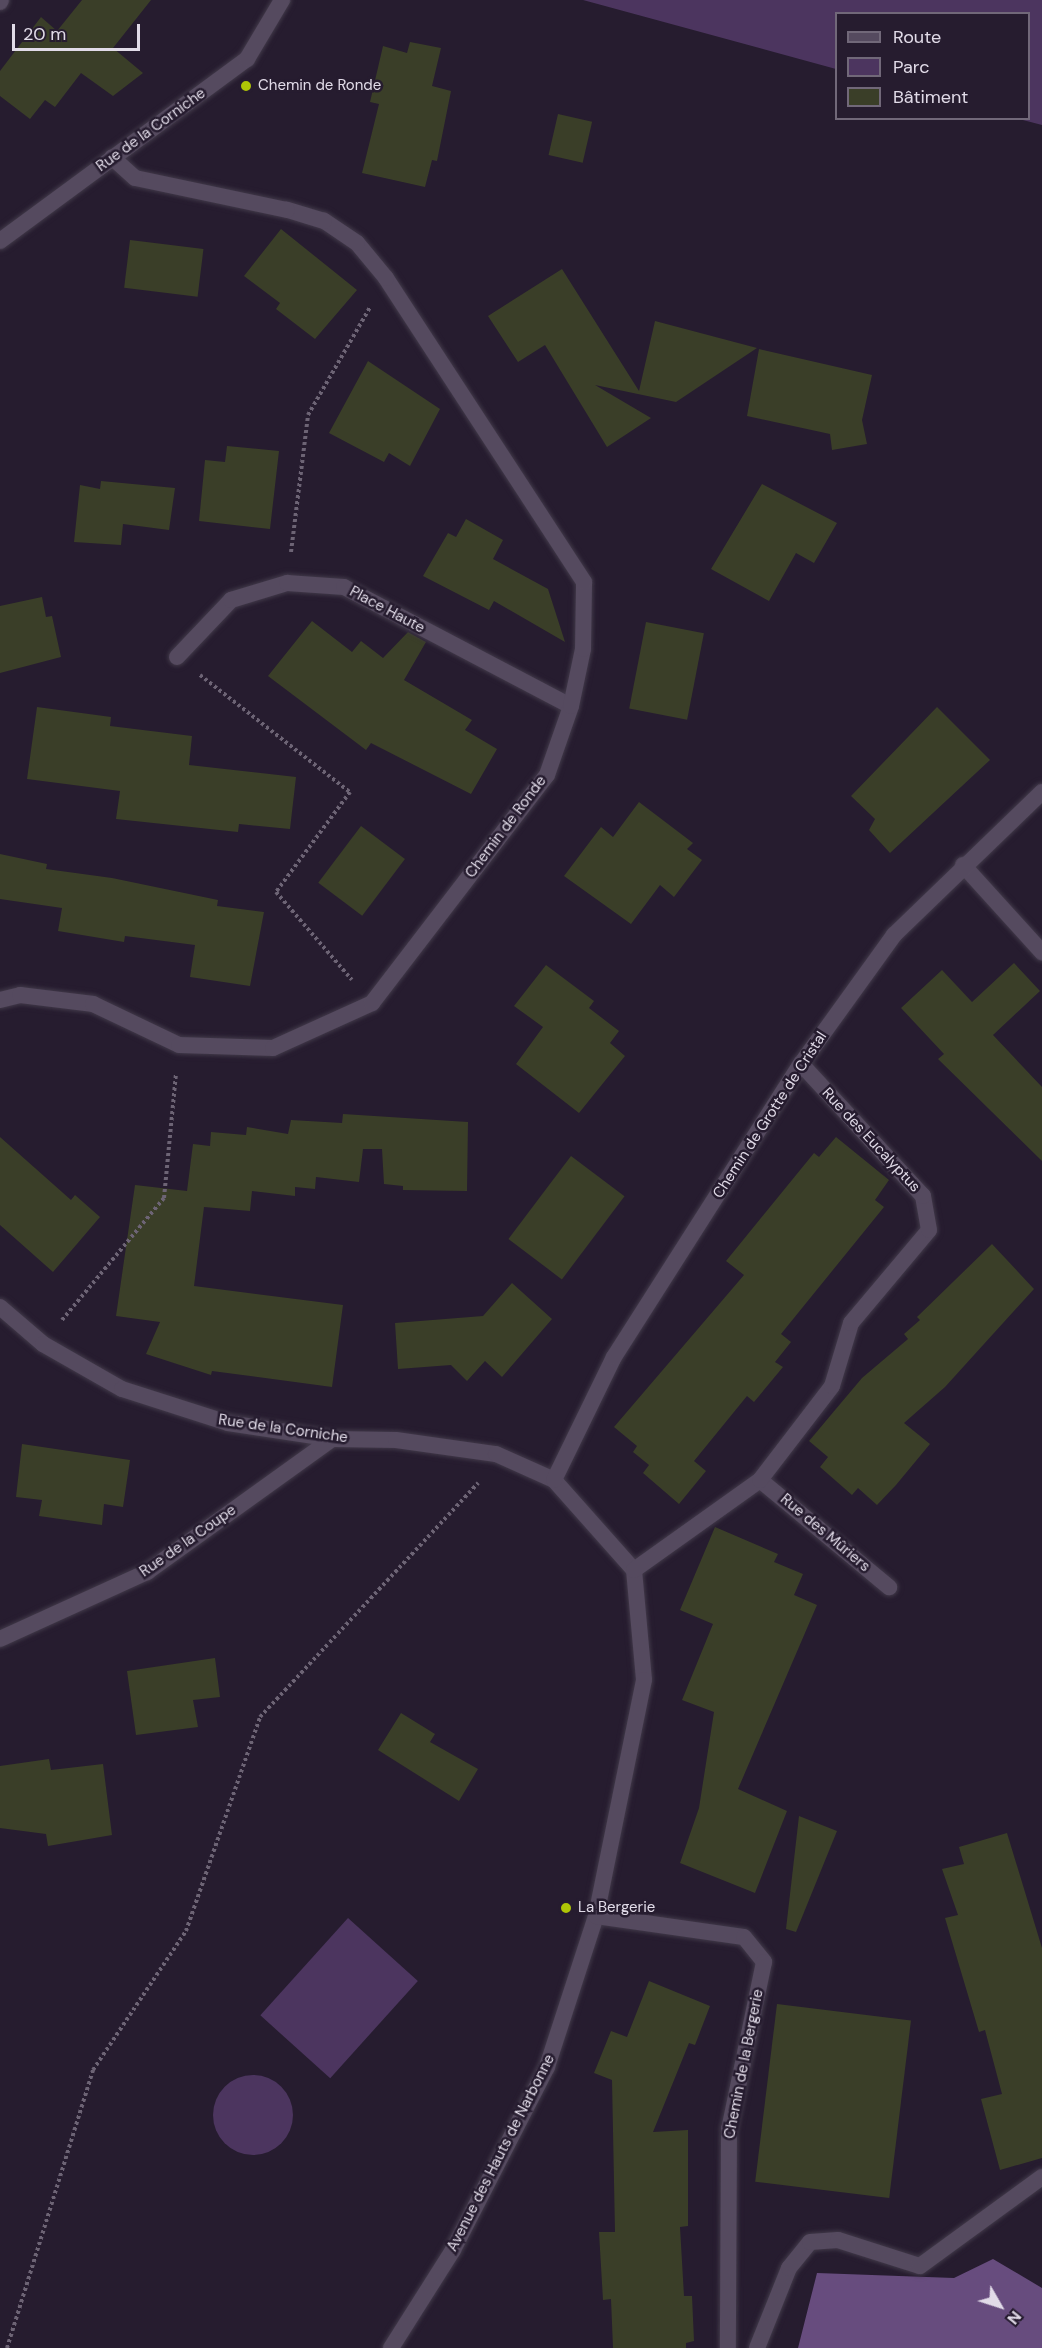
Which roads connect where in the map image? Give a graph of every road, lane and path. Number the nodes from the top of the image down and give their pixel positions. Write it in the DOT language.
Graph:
graph roads {
  1 [pos="282,0"];
  2 [pos="112,157"];
  3 [pos="0,241"];
  4 [pos="386,278"];
  5 [pos="287,583"];
  6 [pos="177,657"];
  7 [pos="571,706"];
  8 [pos="1042,792"];
  9 [pos="963,865"];
  10 [pos="1042,952"];
  11 [pos="0,1000"];
  12 [pos="372,1003"];
  13 [pos="179,1046"];
  14 [pos="801,1064"];
  15 [pos="0,1306"];
  16 [pos="43,1344"];
  17 [pos="332,1439"];
  18 [pos="496,1454"];
  19 [pos="554,1480"];
  20 [pos="760,1480"];
  21 [pos="634,1570"];
  22 [pos="889,1587"];
  23 [pos="0,1639"];
  24 [pos="597,1916"];
  25 [pos="1042,2177"];
  26 [pos="7,2348"];
  27 [pos="391,2348"];
  28 [pos="728,2348"];
  29 [pos="756,2348"];
  1 -- 2 [label="street, Rue de la Corniche"];
  2 -- 3 [label="street, Rue de la Corniche"];
  2 -- 4 [label="street, Chemin de Ronde"];
  4 -- 5 [label="path"];
  4 -- 7 [label="street, Chemin de Ronde"];
  5 -- 6 [label="street, Place Haute"];
  5 -- 7 [label="street, Place Haute"];
  6 -- 12 [label="path"];
  7 -- 12 [label="street, Chemin de Ronde"];
  8 -- 9 [label="street, Chemin de Grotte de Cristal"];
  9 -- 10 [label="street"];
  9 -- 14 [label="street, Chemin de Grotte de Cristal"];
  11 -- 13 [label="street, Chemin de Ronde"];
  12 -- 13 [label="street, Chemin de Ronde"];
  13 -- 16 [label="path"];
  14 -- 19 [label="street, Chemin de Grotte de Cristal"];
  14 -- 20 [label="street, Rue des Eucalyptus"];
  15 -- 16 [label="street, Rue de la Corniche"];
  16 -- 17 [label="street, Rue de la Corniche"];
  17 -- 18 [label="street, Rue de la Corniche"];
  17 -- 23 [label="street, Rue de la Coupe"];
  18 -- 19 [label="street, Rue de la Corniche"];
  18 -- 26 [label="path"];
  19 -- 21 [label="street"];
  20 -- 21 [label="street, Rue des Eucalyptus"];
  20 -- 22 [label="street, Rue des Mûriers"];
  21 -- 24 [label="street, Avenue des Hauts de Narbonne"];
  24 -- 27 [label="street, Avenue des Hauts de Narbonne"];
  24 -- 28 [label="street, Chemin de la Bergerie"];
  25 -- 29 [label="street"];
}
